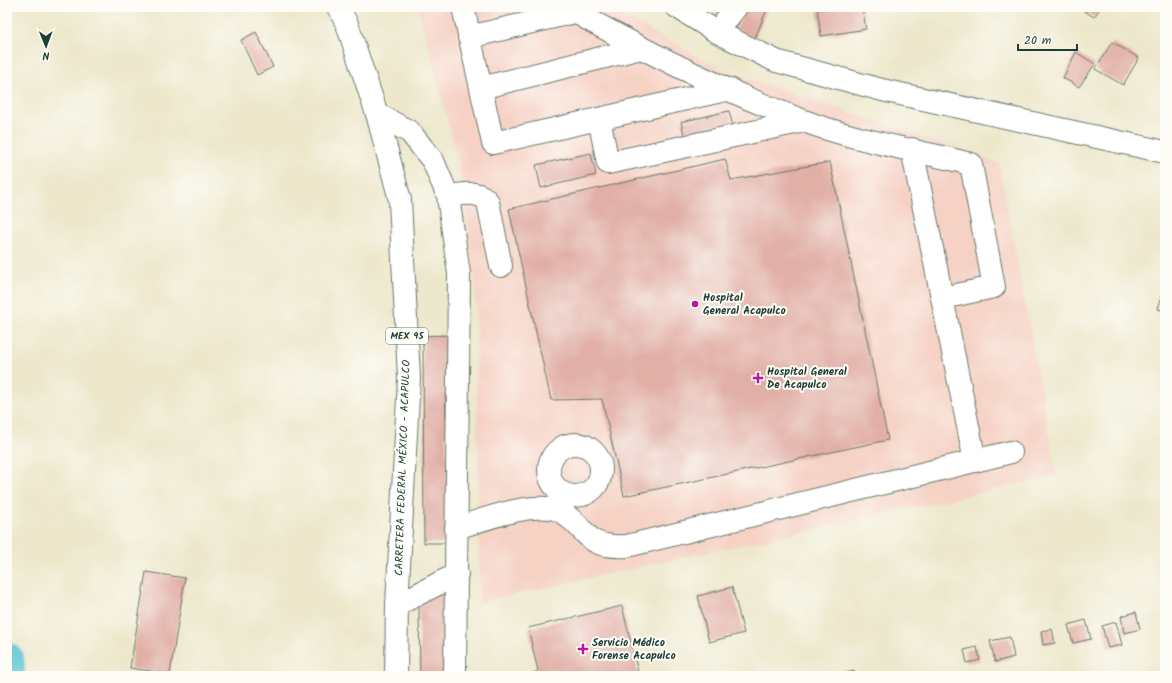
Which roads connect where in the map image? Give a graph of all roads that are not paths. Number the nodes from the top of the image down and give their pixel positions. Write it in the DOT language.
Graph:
graph roads {
  1 [pos="338,7"];
  2 [pos="463,7"];
  3 [pos="677,7"];
  4 [pos="736,7"];
  5 [pos="570,9"];
  6 [pos="717,32"];
  7 [pos="470,37"];
  8 [pos="641,48"];
  9 [pos="481,88"];
  10 [pos="730,89"];
  11 [pos="378,114"];
  12 [pos="599,119"];
  13 [pos="804,121"];
  14 [pos="912,150"];
  15 [pos="1165,152"];
  16 [pos="448,196"];
  17 [pos="501,266"];
  18 [pos="942,298"];
  19 [pos="1011,452"];
  20 [pos="975,461"];
  21 [pos="456,528"];
  22 [pos="456,574"];
  23 [pos="397,605"];
  24 [pos="396,676"];
  25 [pos="455,676"];
  1 -- 11 [label="main road, CARRETERA FEDERAL MÉXICO - ACAPULCO / MEX 95"];
  2 -- 7 [label="main road"];
  3 -- 6 [label="main road"];
  4 -- 6 [label="main road"];
  5 -- 7 [label="main road"];
  5 -- 8 [label="main road"];
  6 -- 15 [label="main road"];
  7 -- 9 [label="main road"];
  8 -- 9 [label="main road"];
  8 -- 10 [label="main road"];
  9 -- 12 [label="main road"];
  10 -- 12 [label="main road"];
  10 -- 13 [label="main road"];
  11 -- 16 [label="main road"];
  11 -- 23 [label="main road, CARRETERA FEDERAL MÉXICO - ACAPULCO / MEX 95"];
  12 -- 13 [label="main road"];
  13 -- 14 [label="main road"];
  14 -- 18 [label="main road"];
  14 -- 18 [label="main road"];
  16 -- 17 [label="main road"];
  16 -- 21 [label="main road"];
  18 -- 20 [label="main road"];
  19 -- 20 [label="main road"];
  20 -- 21 [label="main road"];
  21 -- 22 [label="main road"];
  22 -- 23 [label="main road"];
  22 -- 25 [label="main road"];
  23 -- 24 [label="main road, CARRETERA FEDERAL MÉXICO - ACAPULCO / MEX 95"];
}
